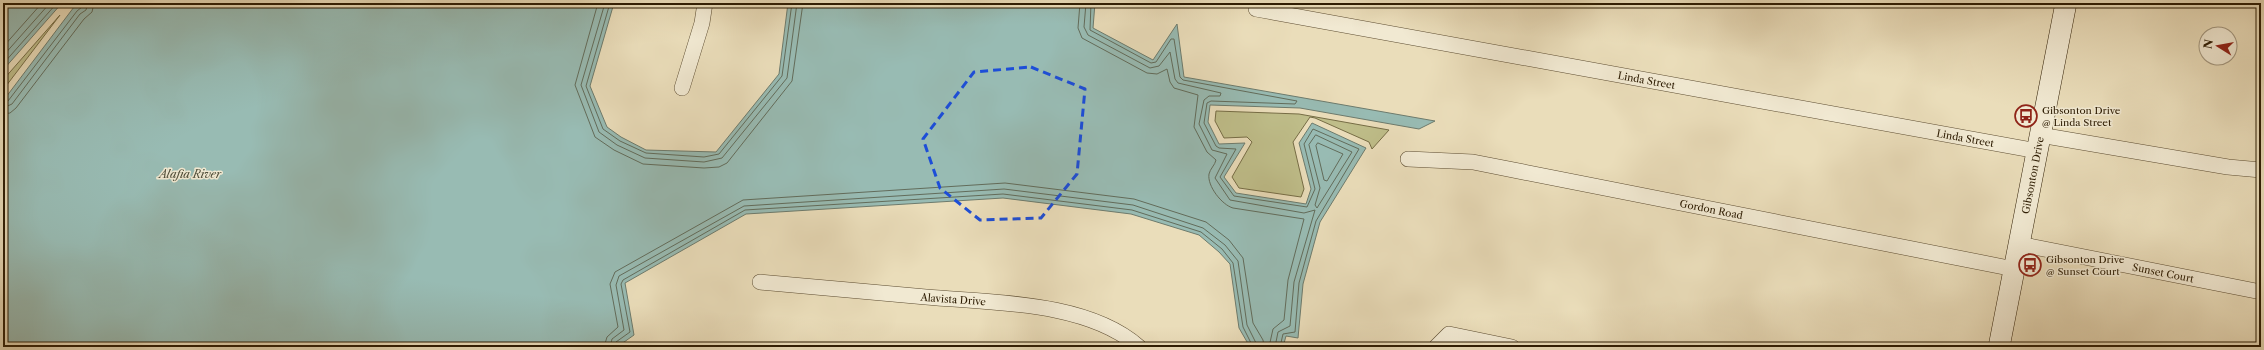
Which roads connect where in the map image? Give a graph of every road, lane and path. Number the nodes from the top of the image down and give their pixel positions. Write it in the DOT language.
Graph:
graph roads {
  1 [pos="705,3"];
  2 [pos="2066,3"];
  3 [pos="1256,9"];
  4 [pos="682,88"];
  5 [pos="2039,143"];
  6 [pos="1408,159"];
  7 [pos="2261,170"];
  8 [pos="2019,244"];
  9 [pos="2014,269"];
  10 [pos="760,282"];
  11 [pos="2261,292"];
  12 [pos="1139,347"];
  13 [pos="1436,347"];
  14 [pos="1512,347"];
  15 [pos="1999,347"];
  1 -- 4 [label="street"];
  2 -- 5 [label="main road, Gibsonton Drive"];
  3 -- 5 [label="street, Linda Street"];
  5 -- 7 [label="street, Linda Street"];
  5 -- 8 [label="main road, Gibsonton Drive"];
  6 -- 9 [label="street, Gordon Road"];
  8 -- 9 [label="main road, Gibsonton Drive"];
  8 -- 11 [label="street, Sunset Court"];
  9 -- 15 [label="main road, Gibsonton Drive"];
  10 -- 12 [label="street, Alavista Drive"];
  13 -- 14 [label="street"];
}
